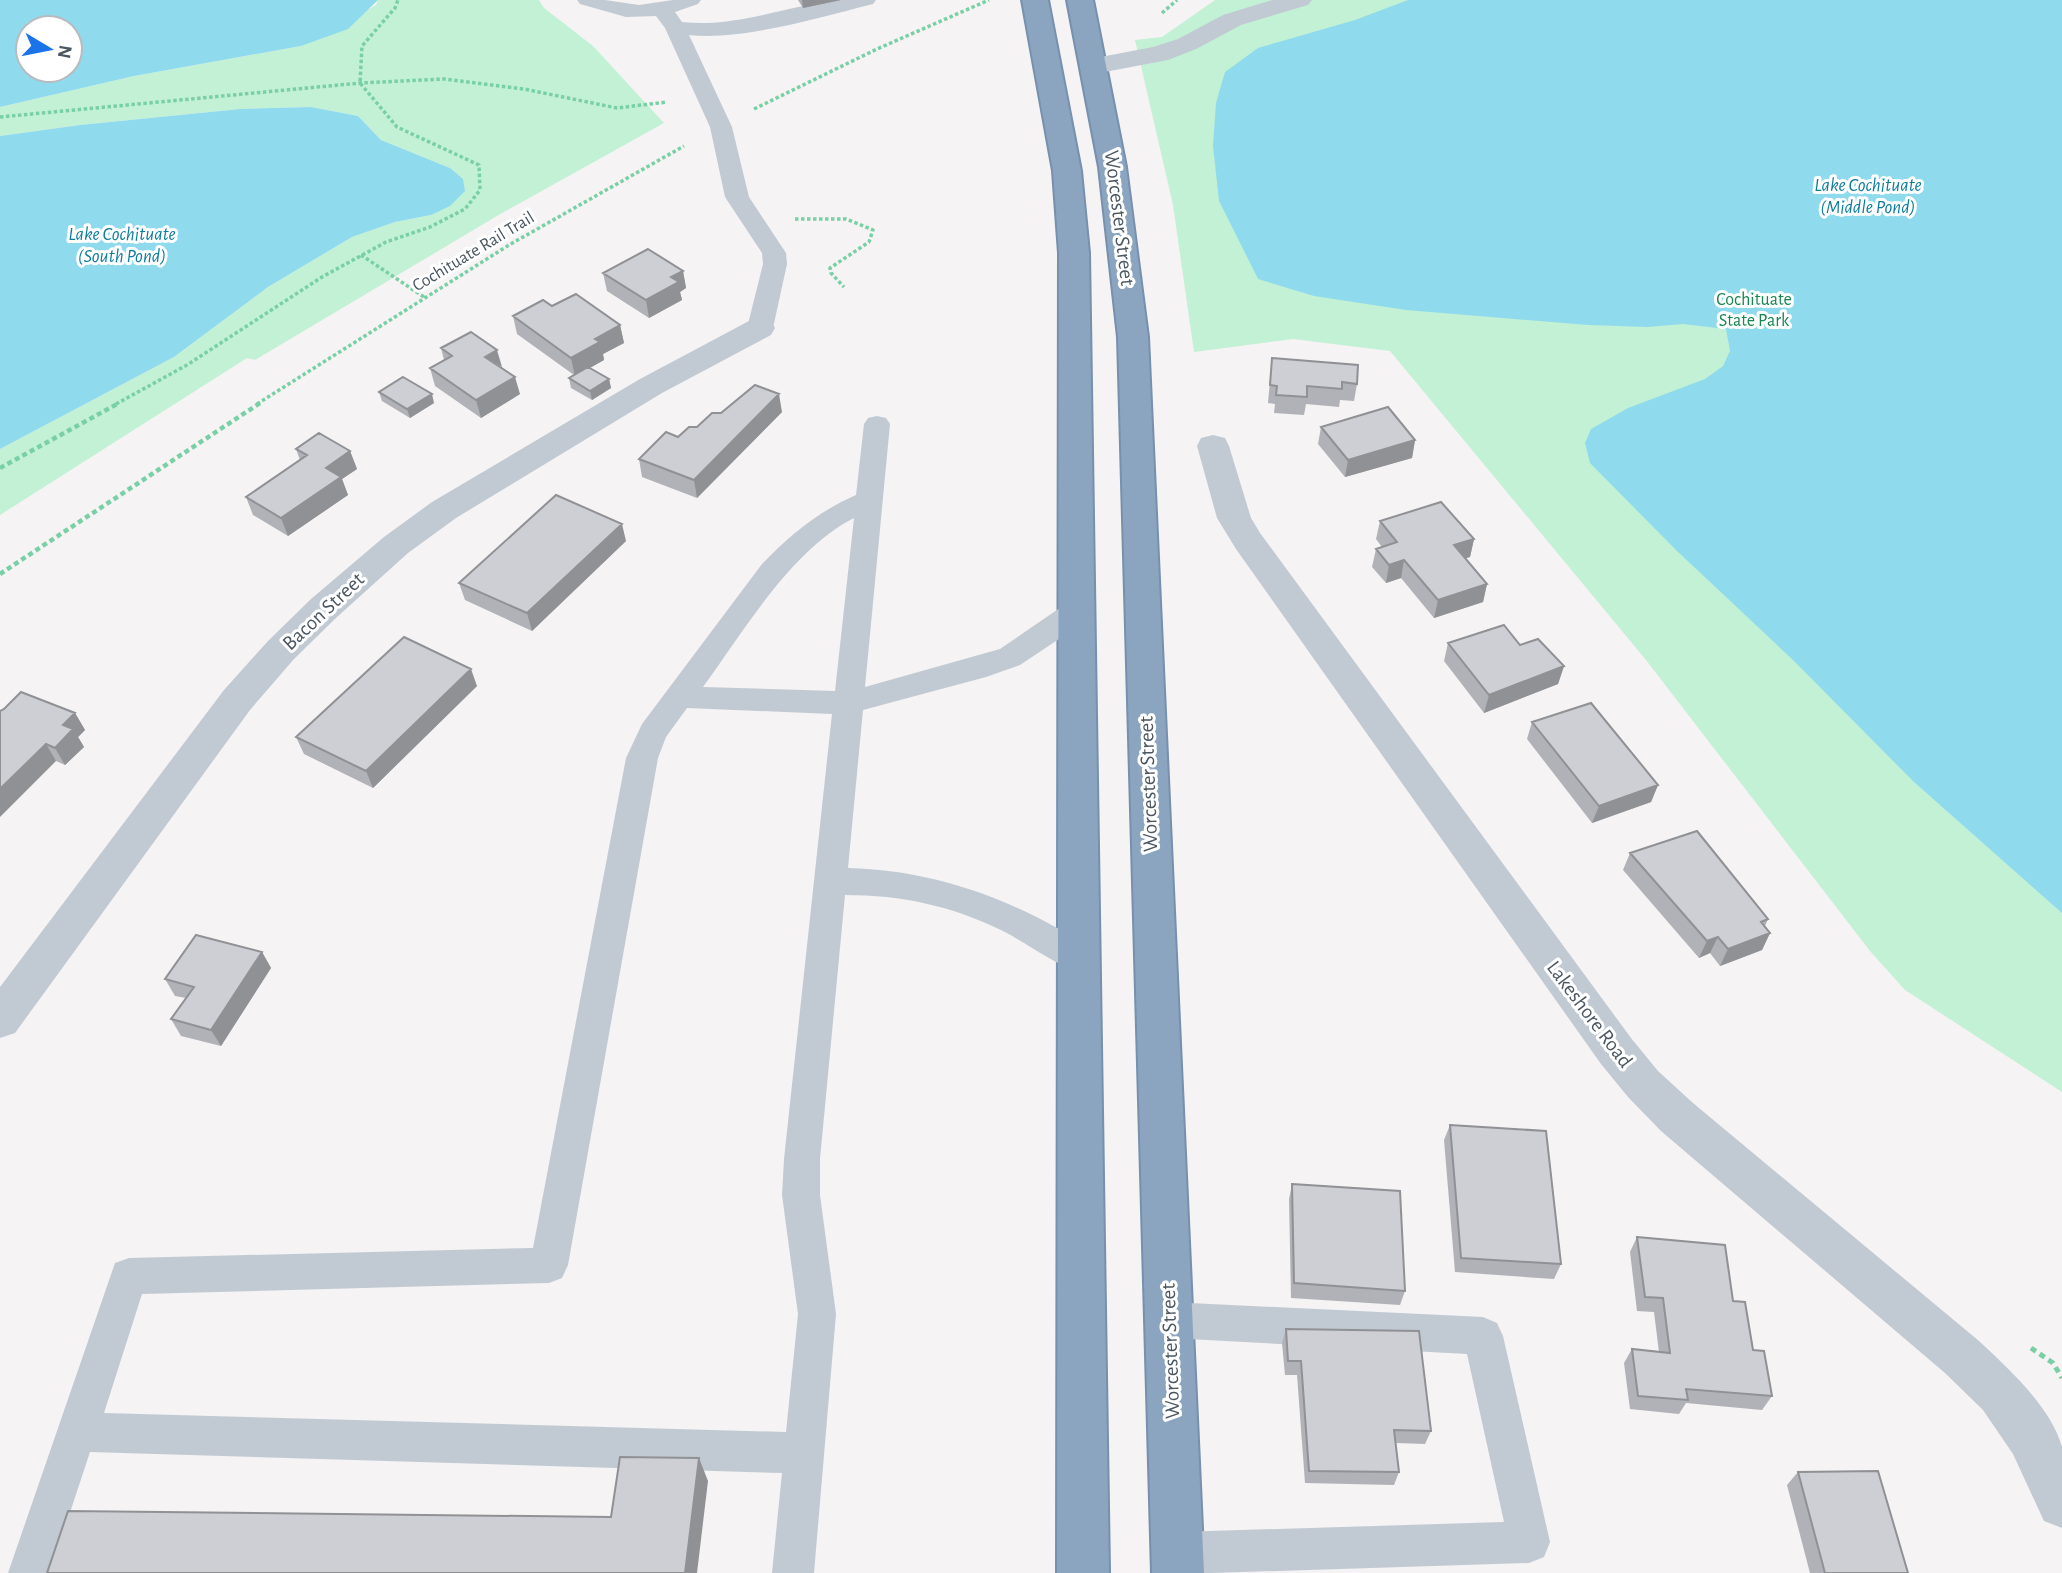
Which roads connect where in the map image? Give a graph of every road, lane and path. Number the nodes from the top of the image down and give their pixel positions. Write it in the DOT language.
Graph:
graph roads {
  1 [pos="398,0"];
  2 [pos="587,0"];
  3 [pos="691,0"];
  4 [pos="866,0"];
  5 [pos="989,0"];
  6 [pos="1035,0"];
  7 [pos="1080,0"];
  8 [pos="1299,0"];
  9 [pos="668,18"];
  10 [pos="1094,66"];
  11 [pos="360,83"];
  12 [pos="704,89"];
  13 [pos="0,117"];
  14 [pos="721,127"];
  15 [pos="751,220"];
  16 [pos="361,255"];
  17 [pos="844,287"];
  18 [pos="425,297"];
  19 [pos="760,328"];
  20 [pos="877,424"];
  21 [pos="1213,446"];
  22 [pos="0,468"];
  23 [pos="870,500"];
  24 [pos="0,574"];
  25 [pos="1077,610"];
  26 [pos="678,697"];
  27 [pos="848,703"];
  28 [pos="830,880"];
  29 [pos="1079,958"];
  30 [pos="0,1020"];
  31 [pos="1168,1320"];
  32 [pos="77,1432"];
  33 [pos="805,1453"];
  34 [pos="2062,1503"];
  35 [pos="1178,1563"];
  36 [pos="29,1573"];
  37 [pos="793,1573"];
  38 [pos="1083,1573"];
  1 -- 11 [label="path"];
  2 -- 9 [label="lane"];
  3 -- 9 [label="lane"];
  4 -- 9 [label="lane"];
  5 -- 14 [label="path, Cochituate Rail Trail"];
  6 -- 25 [label="highway"];
  7 -- 10 [label="highway, Worcester Street"];
  8 -- 10 [label="street"];
  9 -- 12 [label="lane"];
  10 -- 31 [label="highway, Worcester Street"];
  11 -- 12 [label="path"];
  11 -- 13 [label="path"];
  11 -- 16 [label="path"];
  12 -- 14 [label="lane"];
  14 -- 15 [label="lane"];
  14 -- 18 [label="path, Cochituate Rail Trail"];
  15 -- 17 [label="path"];
  15 -- 19 [label="lane"];
  16 -- 18 [label="path"];
  16 -- 22 [label="path"];
  18 -- 24 [label="path, Cochituate Rail Trail"];
  19 -- 30 [label="street, Bacon Street"];
  20 -- 23 [label="lane"];
  21 -- 34 [label="street, Lakeshore Road"];
  23 -- 26 [label="lane"];
  23 -- 27 [label="lane"];
  25 -- 27 [label="lane"];
  25 -- 29 [label="highway"];
  26 -- 27 [label="lane"];
  26 -- 32 [label="lane"];
  27 -- 28 [label="lane"];
  28 -- 29 [label="lane"];
  28 -- 33 [label="lane"];
  29 -- 38 [label="highway"];
  31 -- 35 [label="highway, Worcester Street"];
  31 -- 35 [label="lane"];
  32 -- 33 [label="lane"];
  32 -- 36 [label="lane"];
  33 -- 37 [label="lane"];
}
